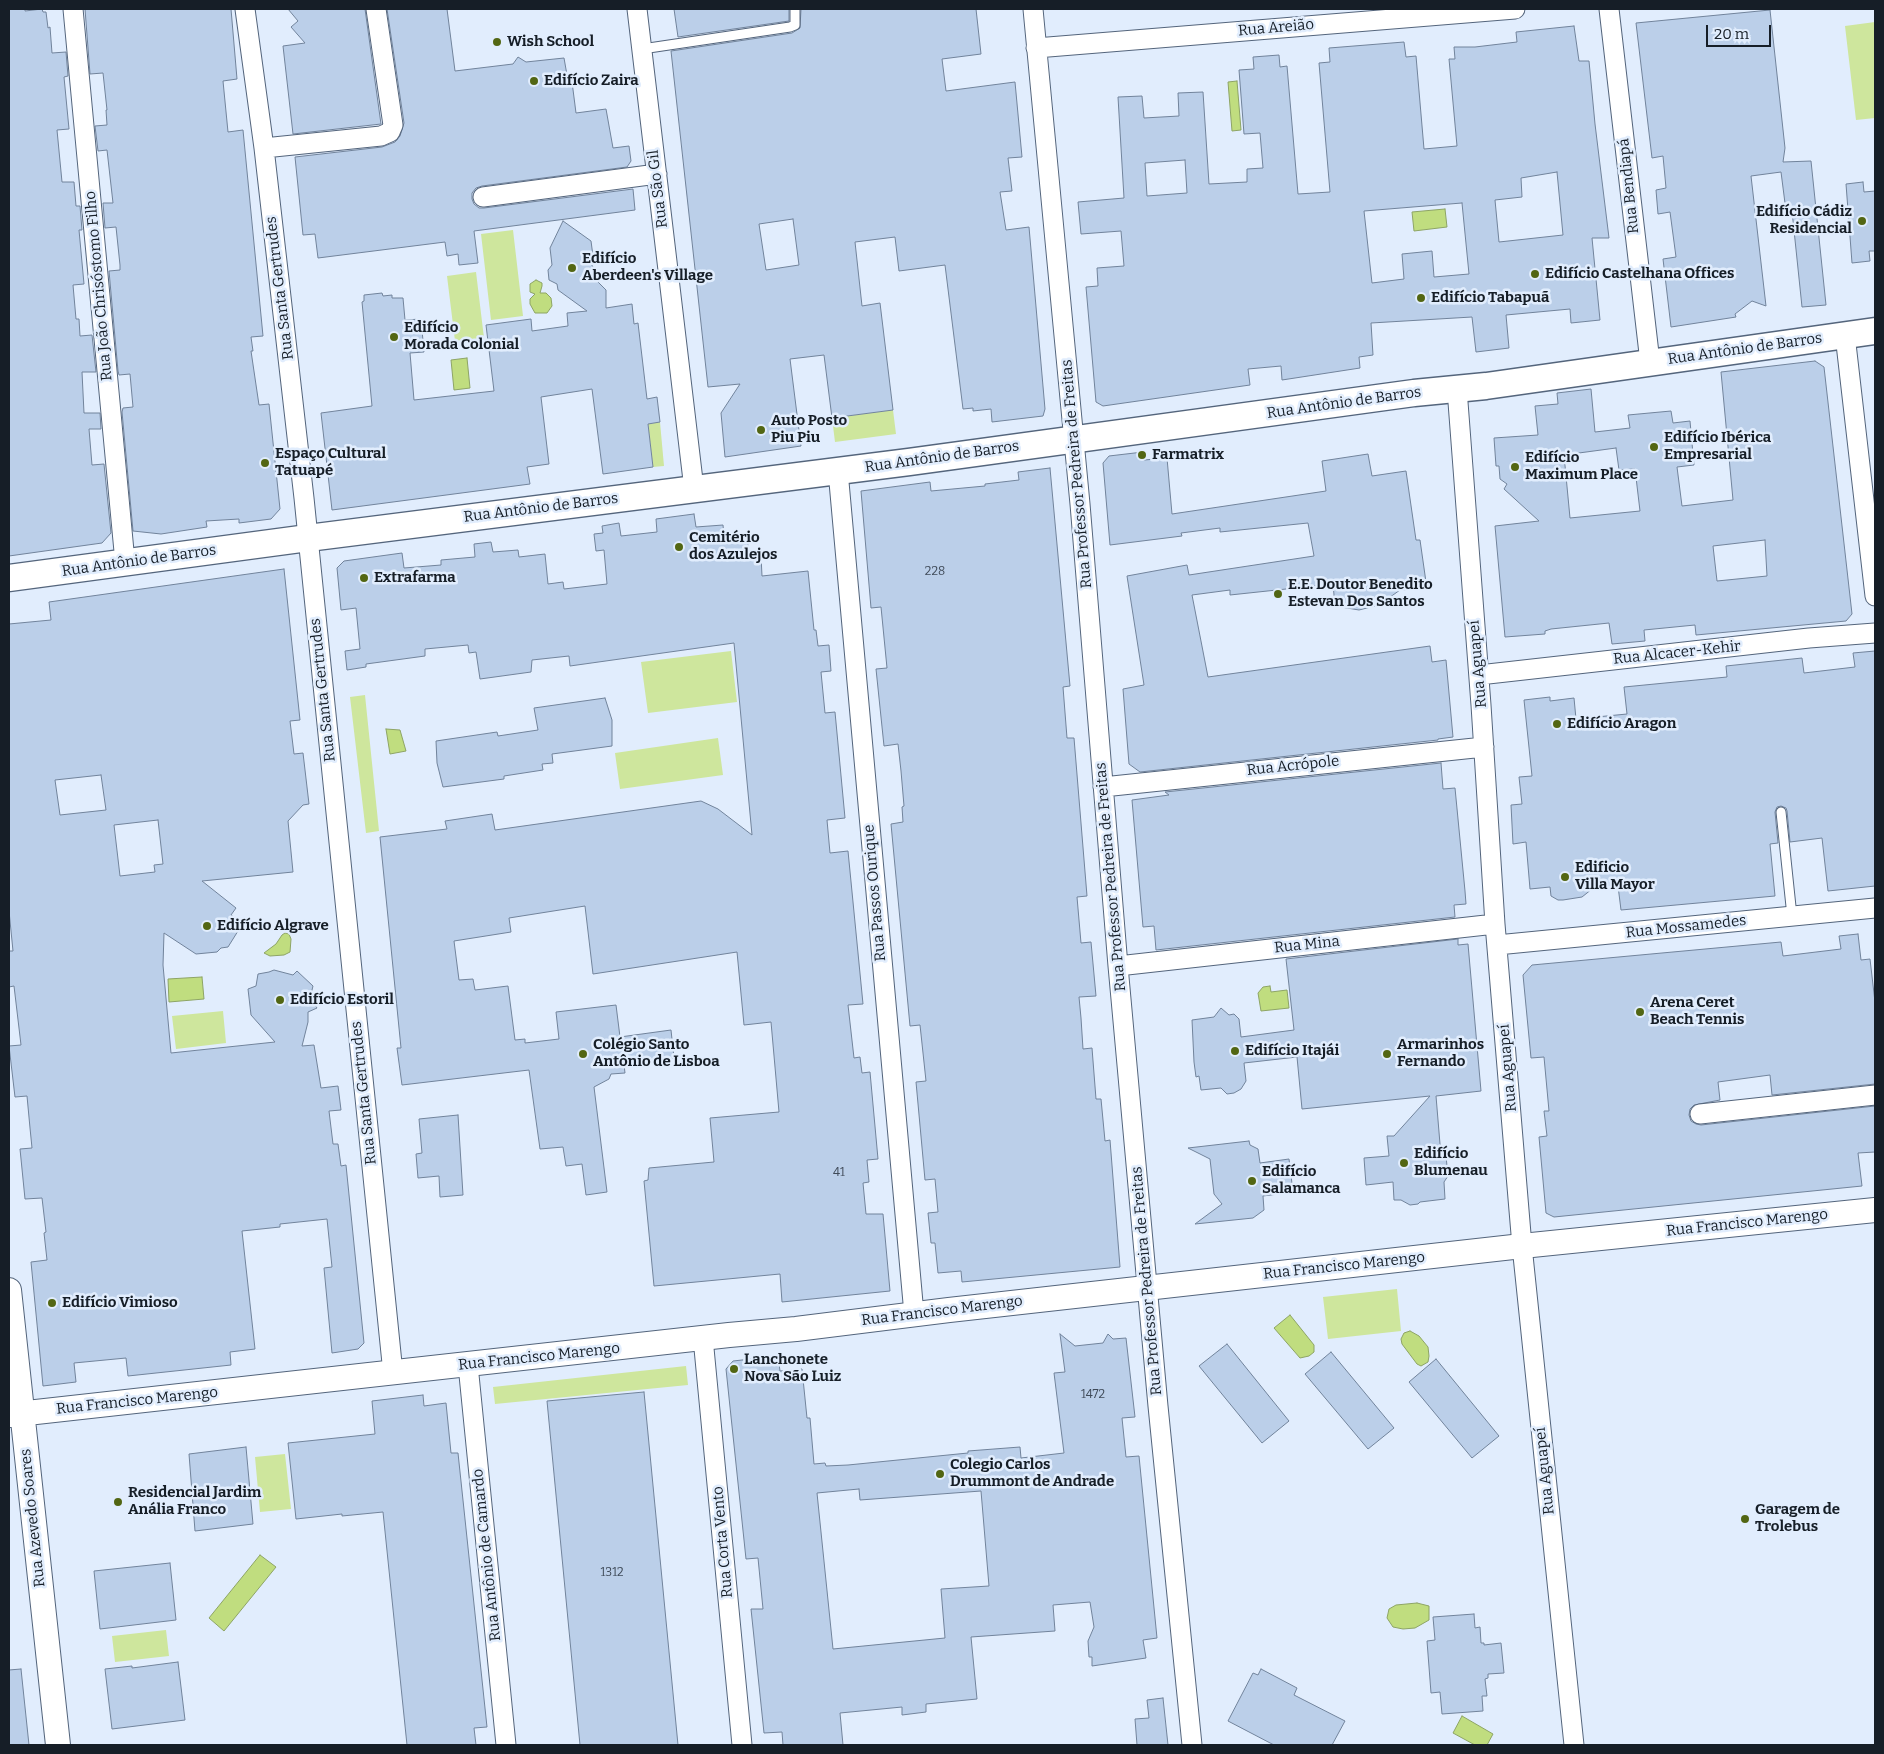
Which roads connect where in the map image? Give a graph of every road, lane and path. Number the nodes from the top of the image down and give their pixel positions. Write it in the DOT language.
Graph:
graph roads {
  1 [pos="73,9"];
  2 [pos="245,9"];
  3 [pos="376,9"];
  4 [pos="637,9"];
  5 [pos="795,9"];
  6 [pos="1033,9"];
  7 [pos="1515,9"];
  8 [pos="1609,9"];
  9 [pos="1036,48"];
  10 [pos="642,49"];
  11 [pos="264,148"];
  12 [pos="657,174"];
  13 [pos="483,197"];
  14 [pos="1875,331"];
  15 [pos="1845,335"];
  16 [pos="1650,362"];
  17 [pos="1458,389"];
  18 [pos="1074,440"];
  19 [pos="838,471"];
  20 [pos="694,489"];
  21 [pos="308,538"];
  22 [pos="125,562"];
  23 [pos="9,578"];
  24 [pos="1875,596"];
  25 [pos="1875,633"];
  26 [pos="1478,675"];
  27 [pos="1484,748"];
  28 [pos="1103,787"];
  29 [pos="1781,812"];
  30 [pos="1875,908"];
  31 [pos="1792,916"];
  32 [pos="1495,924"];
  33 [pos="1497,945"];
  34 [pos="1118,966"];
  35 [pos="1875,1095"];
  36 [pos="1700,1114"];
  37 [pos="1875,1210"];
  38 [pos="1522,1246"];
  39 [pos="1148,1287"];
  40 [pos="9,1290"];
  41 [pos="914,1314"];
  42 [pos="703,1338"];
  43 [pos="468,1365"];
  44 [pos="393,1373"];
  45 [pos="16,1414"];
  46 [pos="58,1745"];
  47 [pos="506,1745"];
  48 [pos="742,1745"];
  49 [pos="1192,1745"];
  50 [pos="1574,1745"];
  1 -- 22 [label="street, Rua João Chrisóstomo Filho"];
  2 -- 11 [label="street, Rua Santa Gertrudes"];
  3 -- 11 [label="street"];
  4 -- 10 [label="street, Rua São Gil"];
  5 -- 10 [label="lane"];
  6 -- 9 [label="street, Rua Professor Pedreira de Freitas"];
  7 -- 9 [label="street, Rua Areião"];
  8 -- 16 [label="street, Rua Bendiapá"];
  9 -- 18 [label="street, Rua Professor Pedreira de Freitas"];
  10 -- 12 [label="street, Rua São Gil"];
  11 -- 21 [label="street, Rua Santa Gertrudes"];
  12 -- 13 [label="street"];
  12 -- 20 [label="street, Rua São Gil"];
  14 -- 15 [label="main road, Rua Antônio de Barros"];
  15 -- 16 [label="main road, Rua Antônio de Barros"];
  15 -- 24 [label="street"];
  16 -- 17 [label="main road, Rua Antônio de Barros"];
  17 -- 18 [label="main road, Rua Antônio de Barros"];
  17 -- 26 [label="street, Rua Aguapeí"];
  18 -- 19 [label="main road, Rua Antônio de Barros"];
  18 -- 28 [label="street, Rua Professor Pedreira de Freitas"];
  19 -- 20 [label="main road, Rua Antônio de Barros"];
  19 -- 41 [label="street, Rua Passos Ourique"];
  20 -- 21 [label="main road, Rua Antônio de Barros"];
  21 -- 22 [label="main road, Rua Antônio de Barros"];
  21 -- 44 [label="street, Rua Santa Gertrudes"];
  22 -- 23 [label="main road, Rua Antônio de Barros"];
  25 -- 26 [label="street, Rua Alcacer-Kehir"];
  26 -- 27 [label="street, Rua Aguapeí"];
  27 -- 28 [label="street, Rua Acrópole"];
  27 -- 32 [label="street, Rua Aguapeí"];
  28 -- 34 [label="street, Rua Professor Pedreira de Freitas"];
  29 -- 31 [label="lane"];
  30 -- 31 [label="street, Rua Mossamedes"];
  31 -- 33 [label="street, Rua Mossamedes"];
  32 -- 33 [label="street, Rua Aguapeí"];
  32 -- 34 [label="street, Rua Mina"];
  33 -- 38 [label="street, Rua Aguapeí"];
  34 -- 39 [label="street, Rua Professor Pedreira de Freitas"];
  35 -- 36 [label="street"];
  37 -- 38 [label="street, Rua Francisco Marengo"];
  38 -- 39 [label="street, Rua Francisco Marengo"];
  38 -- 50 [label="street, Rua Aguapeí"];
  39 -- 41 [label="street, Rua Francisco Marengo"];
  39 -- 49 [label="street, Rua Professor Pedreira de Freitas"];
  40 -- 45 [label="street, Rua Azevedo Soares"];
  41 -- 42 [label="street, Rua Francisco Marengo"];
  42 -- 43 [label="street, Rua Francisco Marengo"];
  42 -- 48 [label="street, Rua Corta Vento"];
  43 -- 44 [label="street, Rua Francisco Marengo"];
  43 -- 47 [label="street, Rua Antônio de Camardo"];
  44 -- 45 [label="street, Rua Francisco Marengo"];
  45 -- 46 [label="street, Rua Azevedo Soares"];
}
